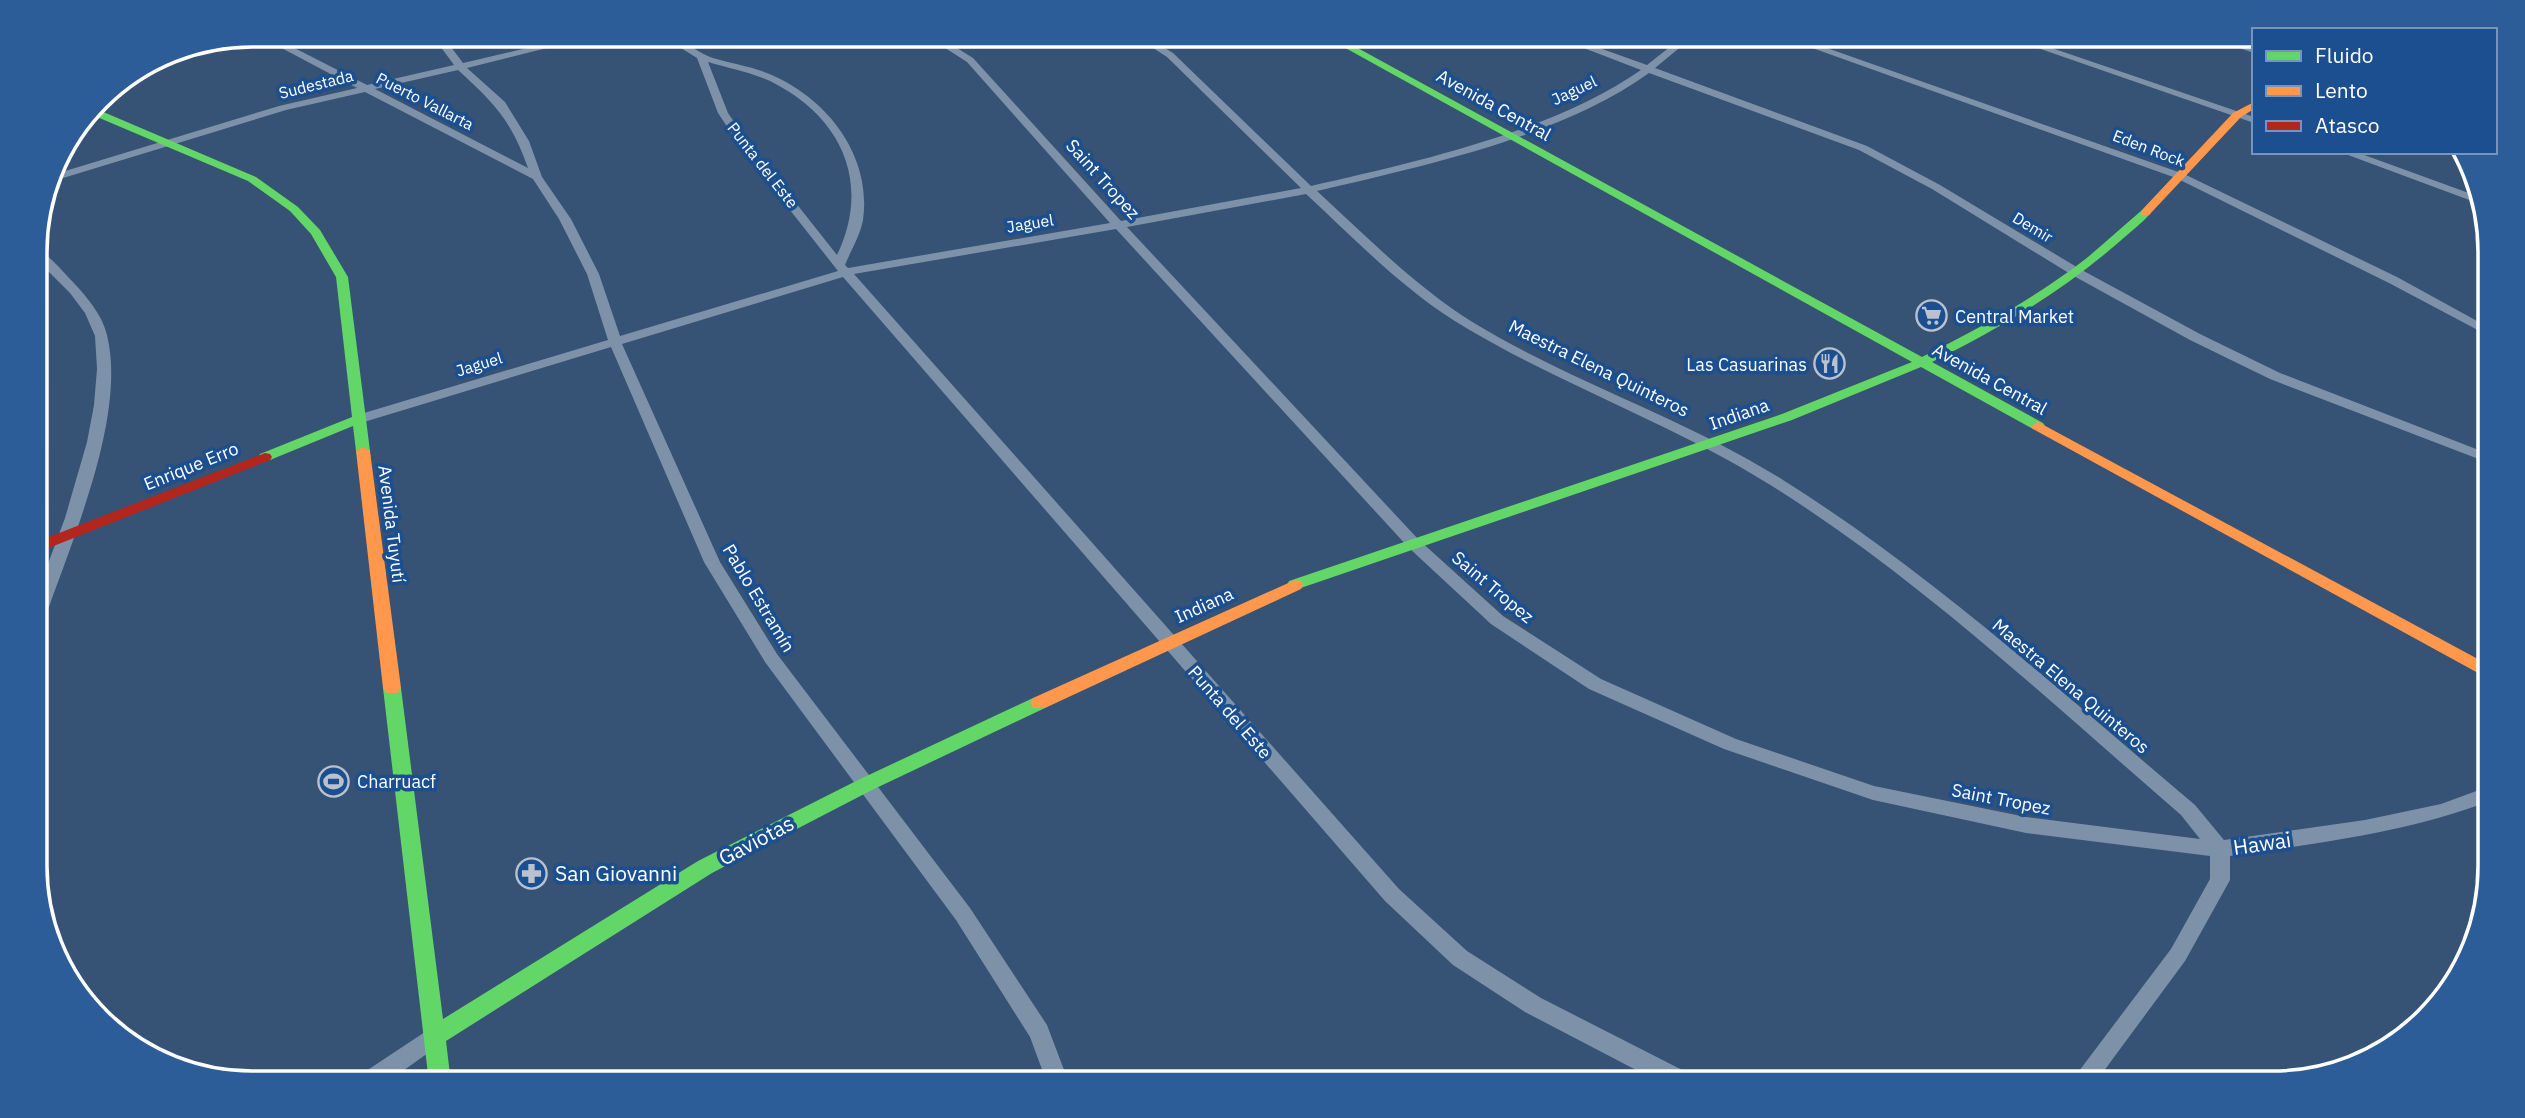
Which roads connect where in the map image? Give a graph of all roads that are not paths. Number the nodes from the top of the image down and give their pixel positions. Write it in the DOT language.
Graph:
graph roads {
  1 [pos="1350,47"];
  2 [pos="1589,47"];
  3 [pos="1675,47"];
  4 [pos="1816,47"];
  5 [pos="2041,47"];
  6 [pos="287,48"];
  7 [pos="447,48"];
  8 [pos="538,48"];
  9 [pos="686,48"];
  10 [pos="950,48"];
  11 [pos="1158,48"];
  12 [pos="701,57"];
  13 [pos="460,66"];
  14 [pos="1648,69"];
  15 [pos="365,88"];
  16 [pos="2252,106"];
  17 [pos="100,115"];
  18 [pos="2237,115"];
  19 [pos="2252,119"];
  20 [pos="1510,135"];
  21 [pos="167,143"];
  22 [pos="2350,154"];
  23 [pos="62,176"];
  24 [pos="2180,176"];
  25 [pos="537,177"];
  26 [pos="1311,192"];
  27 [pos="2471,198"];
  28 [pos="1119,226"];
  29 [pos="48,264"];
  30 [pos="843,269"];
  31 [pos="2076,272"];
  32 [pos="2478,327"];
  33 [pos="615,342"];
  34 [pos="1925,365"];
  35 [pos="359,419"];
  36 [pos="1712,444"];
  37 [pos="2478,455"];
  38 [pos="63,537"];
  39 [pos="48,543"];
  40 [pos="1413,544"];
  41 [pos="47,585"];
  42 [pos="1168,642"];
  43 [pos="2478,667"];
  44 [pos="864,785"];
  45 [pos="2478,798"];
  46 [pos="2220,849"];
  47 [pos="434,1036"];
  48 [pos="1660,1070"];
  49 [pos="2091,1070"];
  50 [pos="385,1071"];
  51 [pos="438,1071"];
  52 [pos="1053,1071"];
  1 -- 20 [label="street, Avenida Central"];
  2 -- 14 [label="street, Demir"];
  3 -- 14 [label="street, Jaguel"];
  4 -- 24 [label="street, Eden Rock"];
  5 -- 18 [label="street"];
  6 -- 15 [label="street, Puerto Vallarta"];
  7 -- 13 [label="street, Pablo Estramín"];
  8 -- 13 [label="street, Sudestada"];
  9 -- 12 [label="street"];
  10 -- 28 [label="street, Saint Tropez"];
  11 -- 26 [label="street, Maestra Elena Quinteros"];
  12 -- 30 [label="street, Punta del Este"];
  12 -- 30 [label="street"];
  13 -- 15 [label="street, Sudestada"];
  13 -- 25 [label="street, Pablo Estramín"];
  14 -- 20 [label="street, Jaguel"];
  14 -- 31 [label="street, Demir"];
  15 -- 21 [label="street, Sudestada"];
  15 -- 25 [label="street, Puerto Vallarta"];
  16 -- 18 [label="street, Indiana"];
  17 -- 21 [label="street, Avenida Tuyutí"];
  18 -- 19 [label="street"];
  18 -- 24 [label="street, Indiana"];
  20 -- 26 [label="street, Jaguel"];
  20 -- 34 [label="street, Avenida Central"];
  21 -- 23 [label="street, Sudestada"];
  21 -- 35 [label="street, Avenida Tuyutí"];
  22 -- 27 [label="street"];
  24 -- 31 [label="street, Indiana"];
  24 -- 32 [label="street, Eden Rock"];
  25 -- 33 [label="street, Pablo Estramín"];
  26 -- 28 [label="street, Jaguel"];
  26 -- 36 [label="street, Maestra Elena Quinteros"];
  28 -- 30 [label="street, Jaguel"];
  28 -- 40 [label="street, Saint Tropez"];
  29 -- 38 [label="street"];
  30 -- 33 [label="street, Jaguel"];
  30 -- 42 [label="street, Punta del Este"];
  31 -- 34 [label="street, Indiana"];
  31 -- 37 [label="street, Demir"];
  33 -- 35 [label="street, Jaguel"];
  33 -- 44 [label="street, Pablo Estramín"];
  34 -- 36 [label="street, Indiana"];
  34 -- 43 [label="street, Avenida Central"];
  35 -- 38 [label="street, Enrique Erro"];
  35 -- 47 [label="street, Avenida Tuyutí"];
  36 -- 40 [label="street, Indiana"];
  36 -- 46 [label="street, Maestra Elena Quinteros"];
  38 -- 39 [label="street, Enrique Erro"];
  38 -- 41 [label="street"];
  40 -- 42 [label="street, Indiana"];
  40 -- 46 [label="street, Saint Tropez"];
  42 -- 44 [label="street, Gaviotas"];
  42 -- 48 [label="street, Punta del Este"];
  44 -- 47 [label="street, Gaviotas"];
  44 -- 52 [label="street, Pablo Estramín"];
  45 -- 46 [label="street, Hawai"];
  46 -- 49 [label="street, Hawai"];
  47 -- 50 [label="street, Gaviotas"];
  47 -- 51 [label="street, Avenida Tuyutí"];
}
